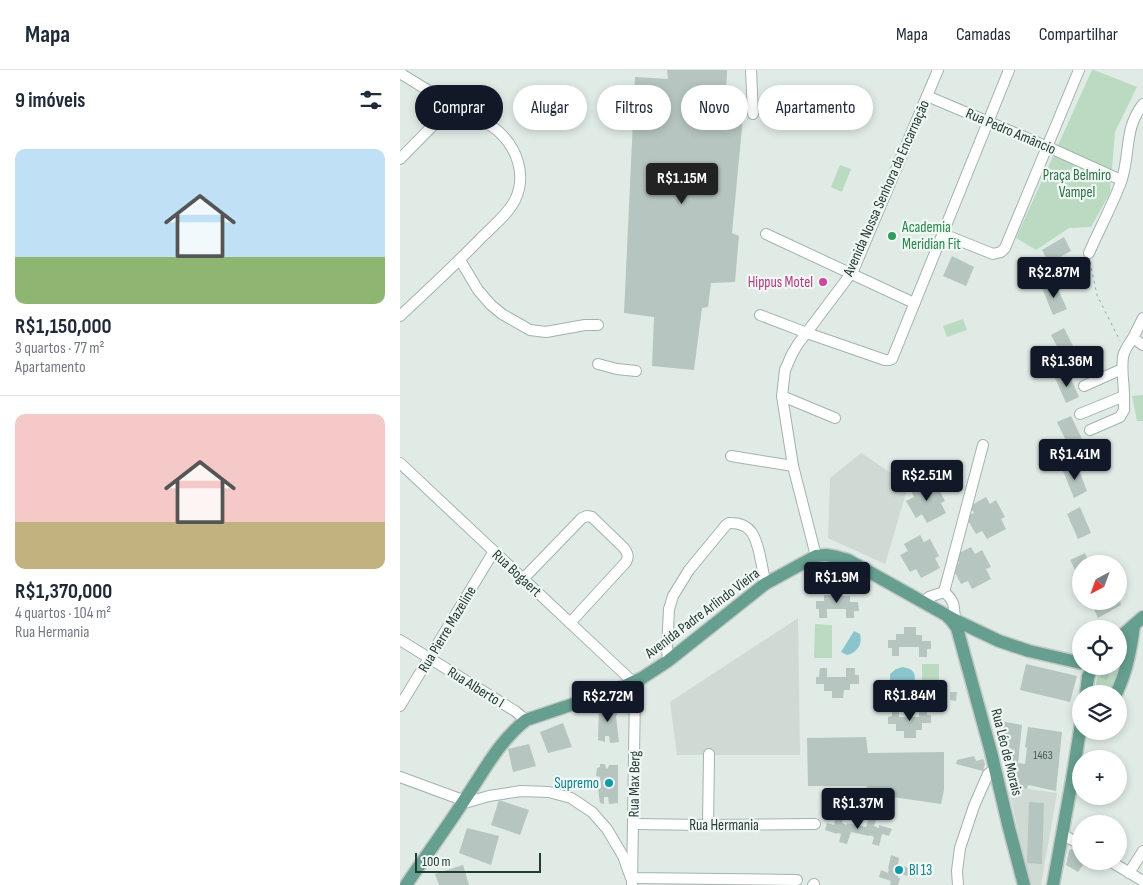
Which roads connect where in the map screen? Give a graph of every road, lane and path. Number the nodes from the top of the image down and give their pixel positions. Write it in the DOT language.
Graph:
graph roads {
  1 [pos="750,70"];
  2 [pos="938,70"];
  3 [pos="1009,70"];
  4 [pos="1079,70"];
  5 [pos="400,72"];
  6 [pos="419,85"];
  7 [pos="927,96"];
  8 [pos="1143,104"];
  9 [pos="753,114"];
  10 [pos="988,121"];
  11 [pos="429,130"];
  12 [pos="497,130"];
  13 [pos="1048,146"];
  14 [pos="400,159"];
  15 [pos="1121,180"];
  16 [pos="766,234"];
  17 [pos="943,234"];
  18 [pos="1089,253"];
  19 [pos="460,260"];
  20 [pos="852,274"];
  21 [pos="914,303"];
  22 [pos="760,314"];
  23 [pos="400,316"];
  24 [pos="1143,318"];
  25 [pos="598,325"];
  26 [pos="807,333"];
  27 [pos="1133,338"];
  28 [pos="1143,345"];
  29 [pos="598,364"];
  30 [pos="1122,369"];
  31 [pos="636,371"];
  32 [pos="1084,386"];
  33 [pos="782,396"];
  34 [pos="1124,396"];
  35 [pos="1080,414"];
  36 [pos="835,418"];
  37 [pos="1090,430"];
  38 [pos="983,445"];
  39 [pos="731,456"];
  40 [pos="400,463"];
  41 [pos="793,466"];
  42 [pos="494,551"];
  43 [pos="816,556"];
  44 [pos="523,579"];
  45 [pos="765,584"];
  46 [pos="944,592"];
  47 [pos="924,602"];
  48 [pos="1138,621"];
  49 [pos="570,623"];
  50 [pos="956,624"];
  51 [pos="1127,631"];
  52 [pos="400,640"];
  53 [pos="429,658"];
  54 [pos="1072,661"];
  55 [pos="668,662"];
  56 [pos="633,682"];
  57 [pos="1120,685"];
  58 [pos="400,706"];
  59 [pos="526,720"];
  60 [pos="1079,740"];
  61 [pos="709,754"];
  62 [pos="995,770"];
  63 [pos="400,777"];
  64 [pos="464,801"];
  65 [pos="633,824"];
  66 [pos="815,824"];
  67 [pos="708,825"];
  68 [pos="1062,834"];
  69 [pos="1072,840"];
  70 [pos="1143,851"];
  71 [pos="1126,870"];
  72 [pos="415,872"];
  73 [pos="1129,872"];
  74 [pos="797,880"];
  75 [pos="1143,881"];
  76 [pos="632,882"];
  77 [pos="406,885"];
  78 [pos="415,885"];
  79 [pos="958,885"];
  80 [pos="1024,885"];
  81 [pos="1053,885"];
  1 -- 9 [label="street"];
  2 -- 7 [label="street, Avenida Nossa Senhora da Encarnação"];
  3 -- 10 [label="street"];
  4 -- 13 [label="street"];
  5 -- 6 [label="street"];
  7 -- 10 [label="street, Rua Pedro Amâncio"];
  7 -- 20 [label="street, Avenida Nossa Senhora da Encarnação"];
  8 -- 15 [label="street"];
  10 -- 13 [label="street, Rua Pedro Amâncio"];
  10 -- 17 [label="street"];
  11 -- 14 [label="street"];
  12 -- 19 [label="street"];
  13 -- 15 [label="street, Rua Pedro Amâncio"];
  13 -- 17 [label="street"];
  15 -- 18 [label="street"];
  16 -- 20 [label="street"];
  17 -- 21 [label="street"];
  18 -- 27 [label="path"];
  19 -- 23 [label="street"];
  19 -- 25 [label="street"];
  20 -- 21 [label="street"];
  20 -- 26 [label="street, Avenida Nossa Senhora da Encarnação"];
  21 -- 26 [label="street"];
  22 -- 26 [label="street"];
  24 -- 27 [label="street"];
  26 -- 33 [label="street, Avenida Nossa Senhora da Encarnação"];
  27 -- 28 [label="street"];
  27 -- 30 [label="street"];
  29 -- 31 [label="street"];
  30 -- 32 [label="street"];
  30 -- 34 [label="street"];
  33 -- 36 [label="street"];
  33 -- 41 [label="street, Avenida Nossa Senhora da Encarnação"];
  34 -- 35 [label="street"];
  34 -- 37 [label="street"];
  38 -- 46 [label="street"];
  39 -- 41 [label="street"];
  40 -- 42 [label="street, Rua Bogaert"];
  41 -- 43 [label="street, Avenida Nossa Senhora da Encarnação"];
  42 -- 44 [label="street, Rua Bogaert"];
  42 -- 53 [label="street, Rua Pierre Mazeline"];
  43 -- 45 [label="main road, Avenida Padre Arlindo Vieira"];
  43 -- 47 [label="main road"];
  44 -- 49 [label="street, Rua Bogaert"];
  44 -- 49 [label="street"];
  45 -- 55 [label="main road, Avenida Padre Arlindo Vieira"];
  45 -- 55 [label="street"];
  46 -- 47 [label="street"];
  46 -- 50 [label="street"];
  47 -- 50 [label="main road, Rua Léo de Morais"];
  48 -- 51 [label="main road"];
  48 -- 57 [label="main road"];
  49 -- 56 [label="street, Rua Bogaert"];
  50 -- 54 [label="main road"];
  50 -- 62 [label="main road, Rua Léo de Morais"];
  52 -- 53 [label="street, Rua Alberto I"];
  53 -- 58 [label="street, Rua Pierre Mazeline"];
  53 -- 59 [label="street, Rua Alberto I"];
  55 -- 56 [label="main road, Avenida Padre Arlindo Vieira"];
  56 -- 59 [label="main road, Avenida Padre Arlindo Vieira"];
  56 -- 65 [label="street, Rua Max Berg"];
  59 -- 64 [label="main road, Avenida Padre Arlindo Vieira"];
  60 -- 68 [label="main road"];
  61 -- 67 [label="street"];
  62 -- 79 [label="street"];
  62 -- 80 [label="main road, Rua Léo de Morais"];
  63 -- 64 [label="street"];
  64 -- 72 [label="main road, Avenida Padre Arlindo Vieira"];
  64 -- 76 [label="street"];
  65 -- 67 [label="street, Rua Hermania"];
  65 -- 76 [label="street, Rua Max Berg"];
  66 -- 67 [label="street, Rua Hermania"];
  68 -- 69 [label="street"];
  68 -- 81 [label="main road"];
  70 -- 73 [label="street"];
  71 -- 73 [label="street"];
  72 -- 77 [label="main road, Avenida Padre Arlindo Vieira"];
  72 -- 78 [label="street"];
  73 -- 75 [label="street"];
  74 -- 76 [label="street"];
}
